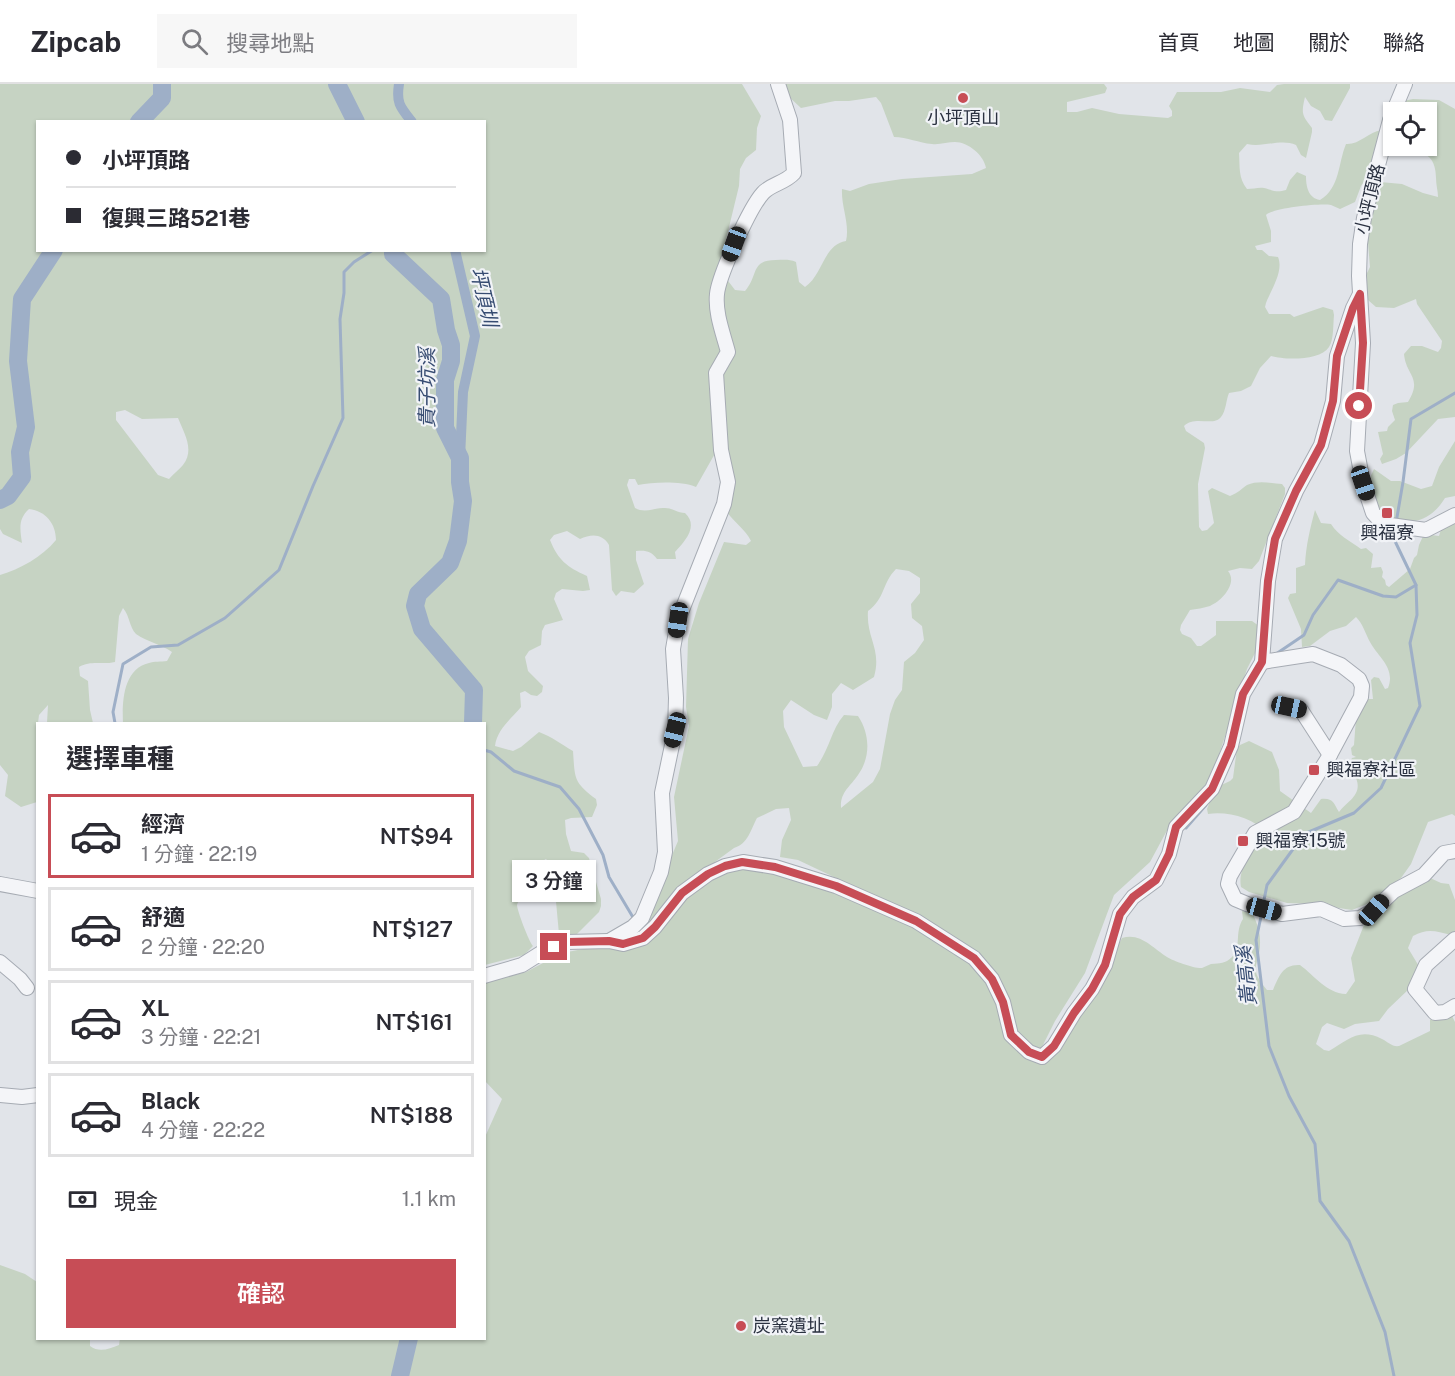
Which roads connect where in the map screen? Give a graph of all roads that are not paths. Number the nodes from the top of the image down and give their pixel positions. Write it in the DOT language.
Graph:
graph roads {
  1 [pos="778,84"];
  2 [pos="1405,84"];
  3 [pos="1360,294"];
  4 [pos="1455,515"];
  5 [pos="1262,662"];
  6 [pos="1289,707"];
  7 [pos="1330,755"];
  8 [pos="1455,850"];
  9 [pos="0,884"];
  10 [pos="36,891"];
  11 [pos="1455,939"];
  12 [pos="609,941"];
  13 [pos="0,962"];
  14 [pos="486,975"];
  15 [pos="27,988"];
  16 [pos="1455,1006"];
  17 [pos="0,1095"];
  18 [pos="36,1095"];
  1 -- 12 [label="street"];
  2 -- 3 [label="street, 小坪頂路"];
  3 -- 4 [label="street, 小坪頂路"];
  3 -- 5 [label="street"];
  5 -- 7 [label="street"];
  5 -- 12 [label="street"];
  6 -- 7 [label="street"];
  7 -- 8 [label="street"];
  9 -- 10 [label="street"];
  11 -- 16 [label="street"];
  12 -- 14 [label="street"];
  13 -- 15 [label="street"];
  17 -- 18 [label="street"];
}
